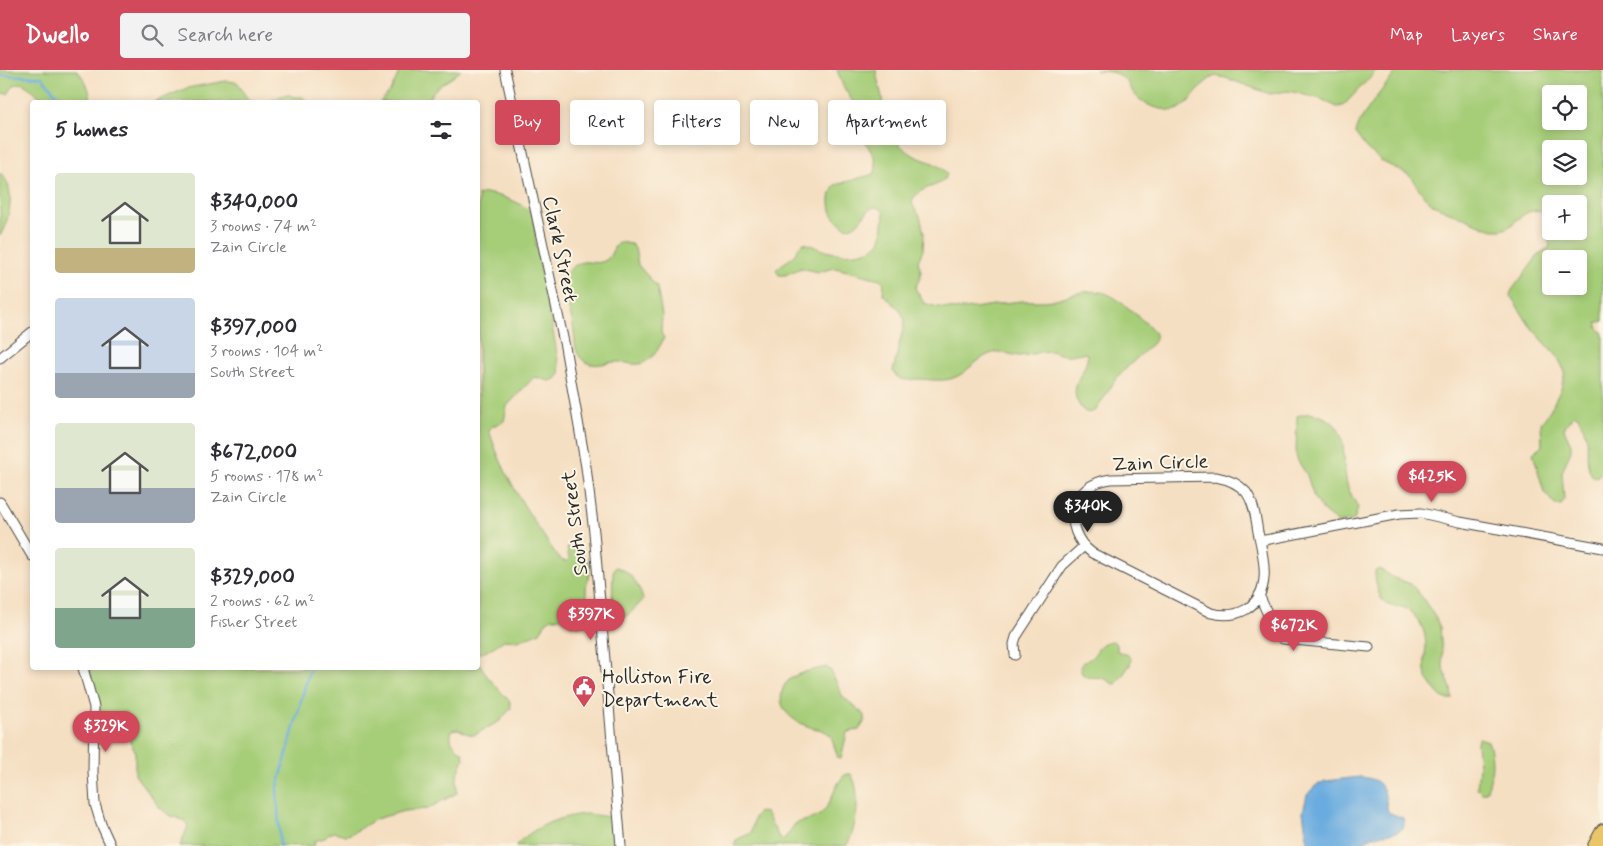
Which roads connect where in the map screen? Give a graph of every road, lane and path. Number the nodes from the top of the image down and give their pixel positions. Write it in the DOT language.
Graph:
graph roads {
  1 [pos="504,70"];
  2 [pos="30,334"];
  3 [pos="0,358"];
  4 [pos="581,435"];
  5 [pos="0,502"];
  6 [pos="1260,541"];
  7 [pos="1084,546"];
  8 [pos="1603,548"];
  9 [pos="30,553"];
  10 [pos="1259,595"];
  11 [pos="1369,647"];
  12 [pos="1015,655"];
  13 [pos="84,670"];
  14 [pos="1603,832"];
  15 [pos="111,846"];
  16 [pos="621,846"];
  17 [pos="1595,846"];
  1 -- 4 [label="street, Clark Street"];
  2 -- 3 [label="street"];
  4 -- 16 [label="street, South Street"];
  5 -- 9 [label="street"];
  6 -- 7 [label="street, Zain Circle"];
  6 -- 8 [label="street"];
  6 -- 10 [label="street, Zain Circle"];
  7 -- 10 [label="street"];
  7 -- 12 [label="street"];
  10 -- 11 [label="street"];
  13 -- 15 [label="street"];
  14 -- 17 [label="main road"];
}
